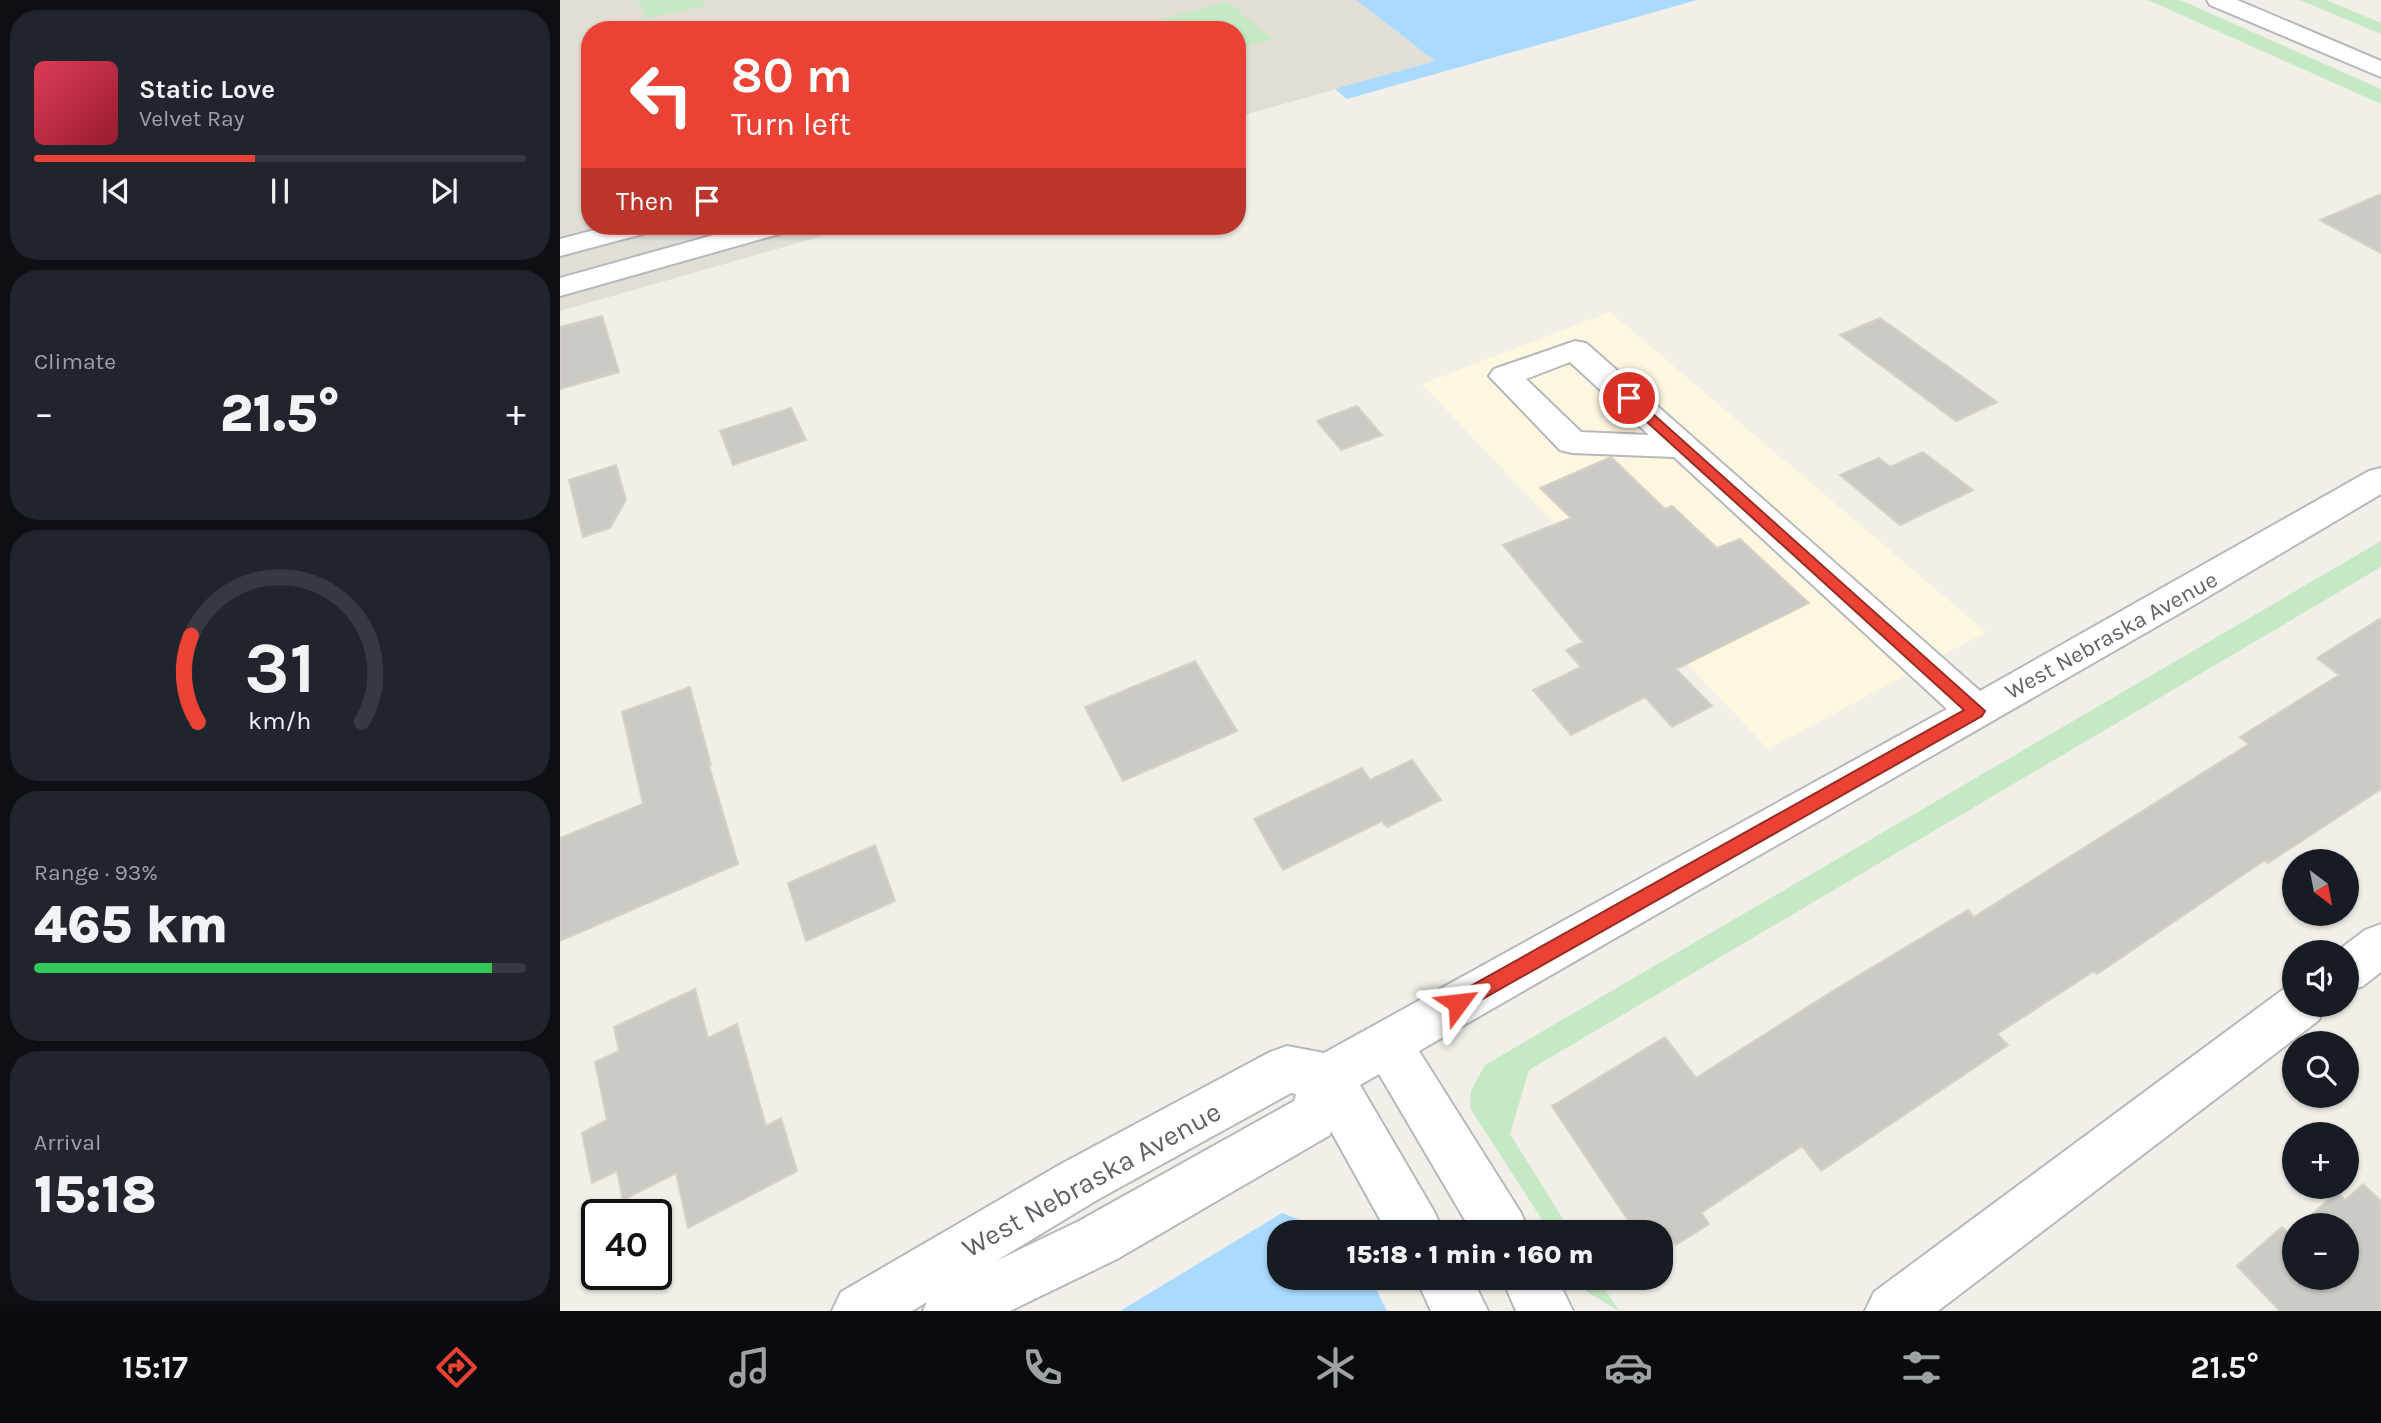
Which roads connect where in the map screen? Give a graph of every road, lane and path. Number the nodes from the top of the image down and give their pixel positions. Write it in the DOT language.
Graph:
graph roads {
  1 [pos="2218,0"];
  2 [pos="2264,0"];
  3 [pos="2381,49"];
  4 [pos="2381,70"];
  5 [pos="607,235"];
  6 [pos="744,235"];
  7 [pos="560,248"];
  8 [pos="560,287"];
  9 [pos="1682,447"];
  10 [pos="2381,479"];
  11 [pos="1976,711"];
  12 [pos="2381,945"];
  13 [pos="2359,962"];
  14 [pos="2285,1017"];
  15 [pos="1387,1043"];
  16 [pos="1328,1077"];
  17 [pos="1409,1220"];
  18 [pos="1495,1220"];
  19 [pos="1449,1290"];
  20 [pos="1535,1290"];
  21 [pos="860,1311"];
  22 [pos="951,1311"];
  23 [pos="1460,1311"];
  24 [pos="1545,1311"];
  25 [pos="1894,1311"];
  1 -- 4 [label="street"];
  2 -- 3 [label="street"];
  5 -- 7 [label="street"];
  6 -- 8 [label="street"];
  9 -- 9 [label="street"];
  9 -- 11 [label="street"];
  10 -- 11 [label="street, West Nebraska Avenue"];
  11 -- 15 [label="street, West Nebraska Avenue"];
  12 -- 13 [label="street"];
  14 -- 25 [label="street"];
  15 -- 16 [label="street, West Nebraska Avenue"];
  15 -- 18 [label="street"];
  16 -- 17 [label="street"];
  16 -- 21 [label="street, West Nebraska Avenue"];
  16 -- 22 [label="street, West Nebraska Avenue"];
  19 -- 23 [label="street"];
  20 -- 24 [label="street"];
}
